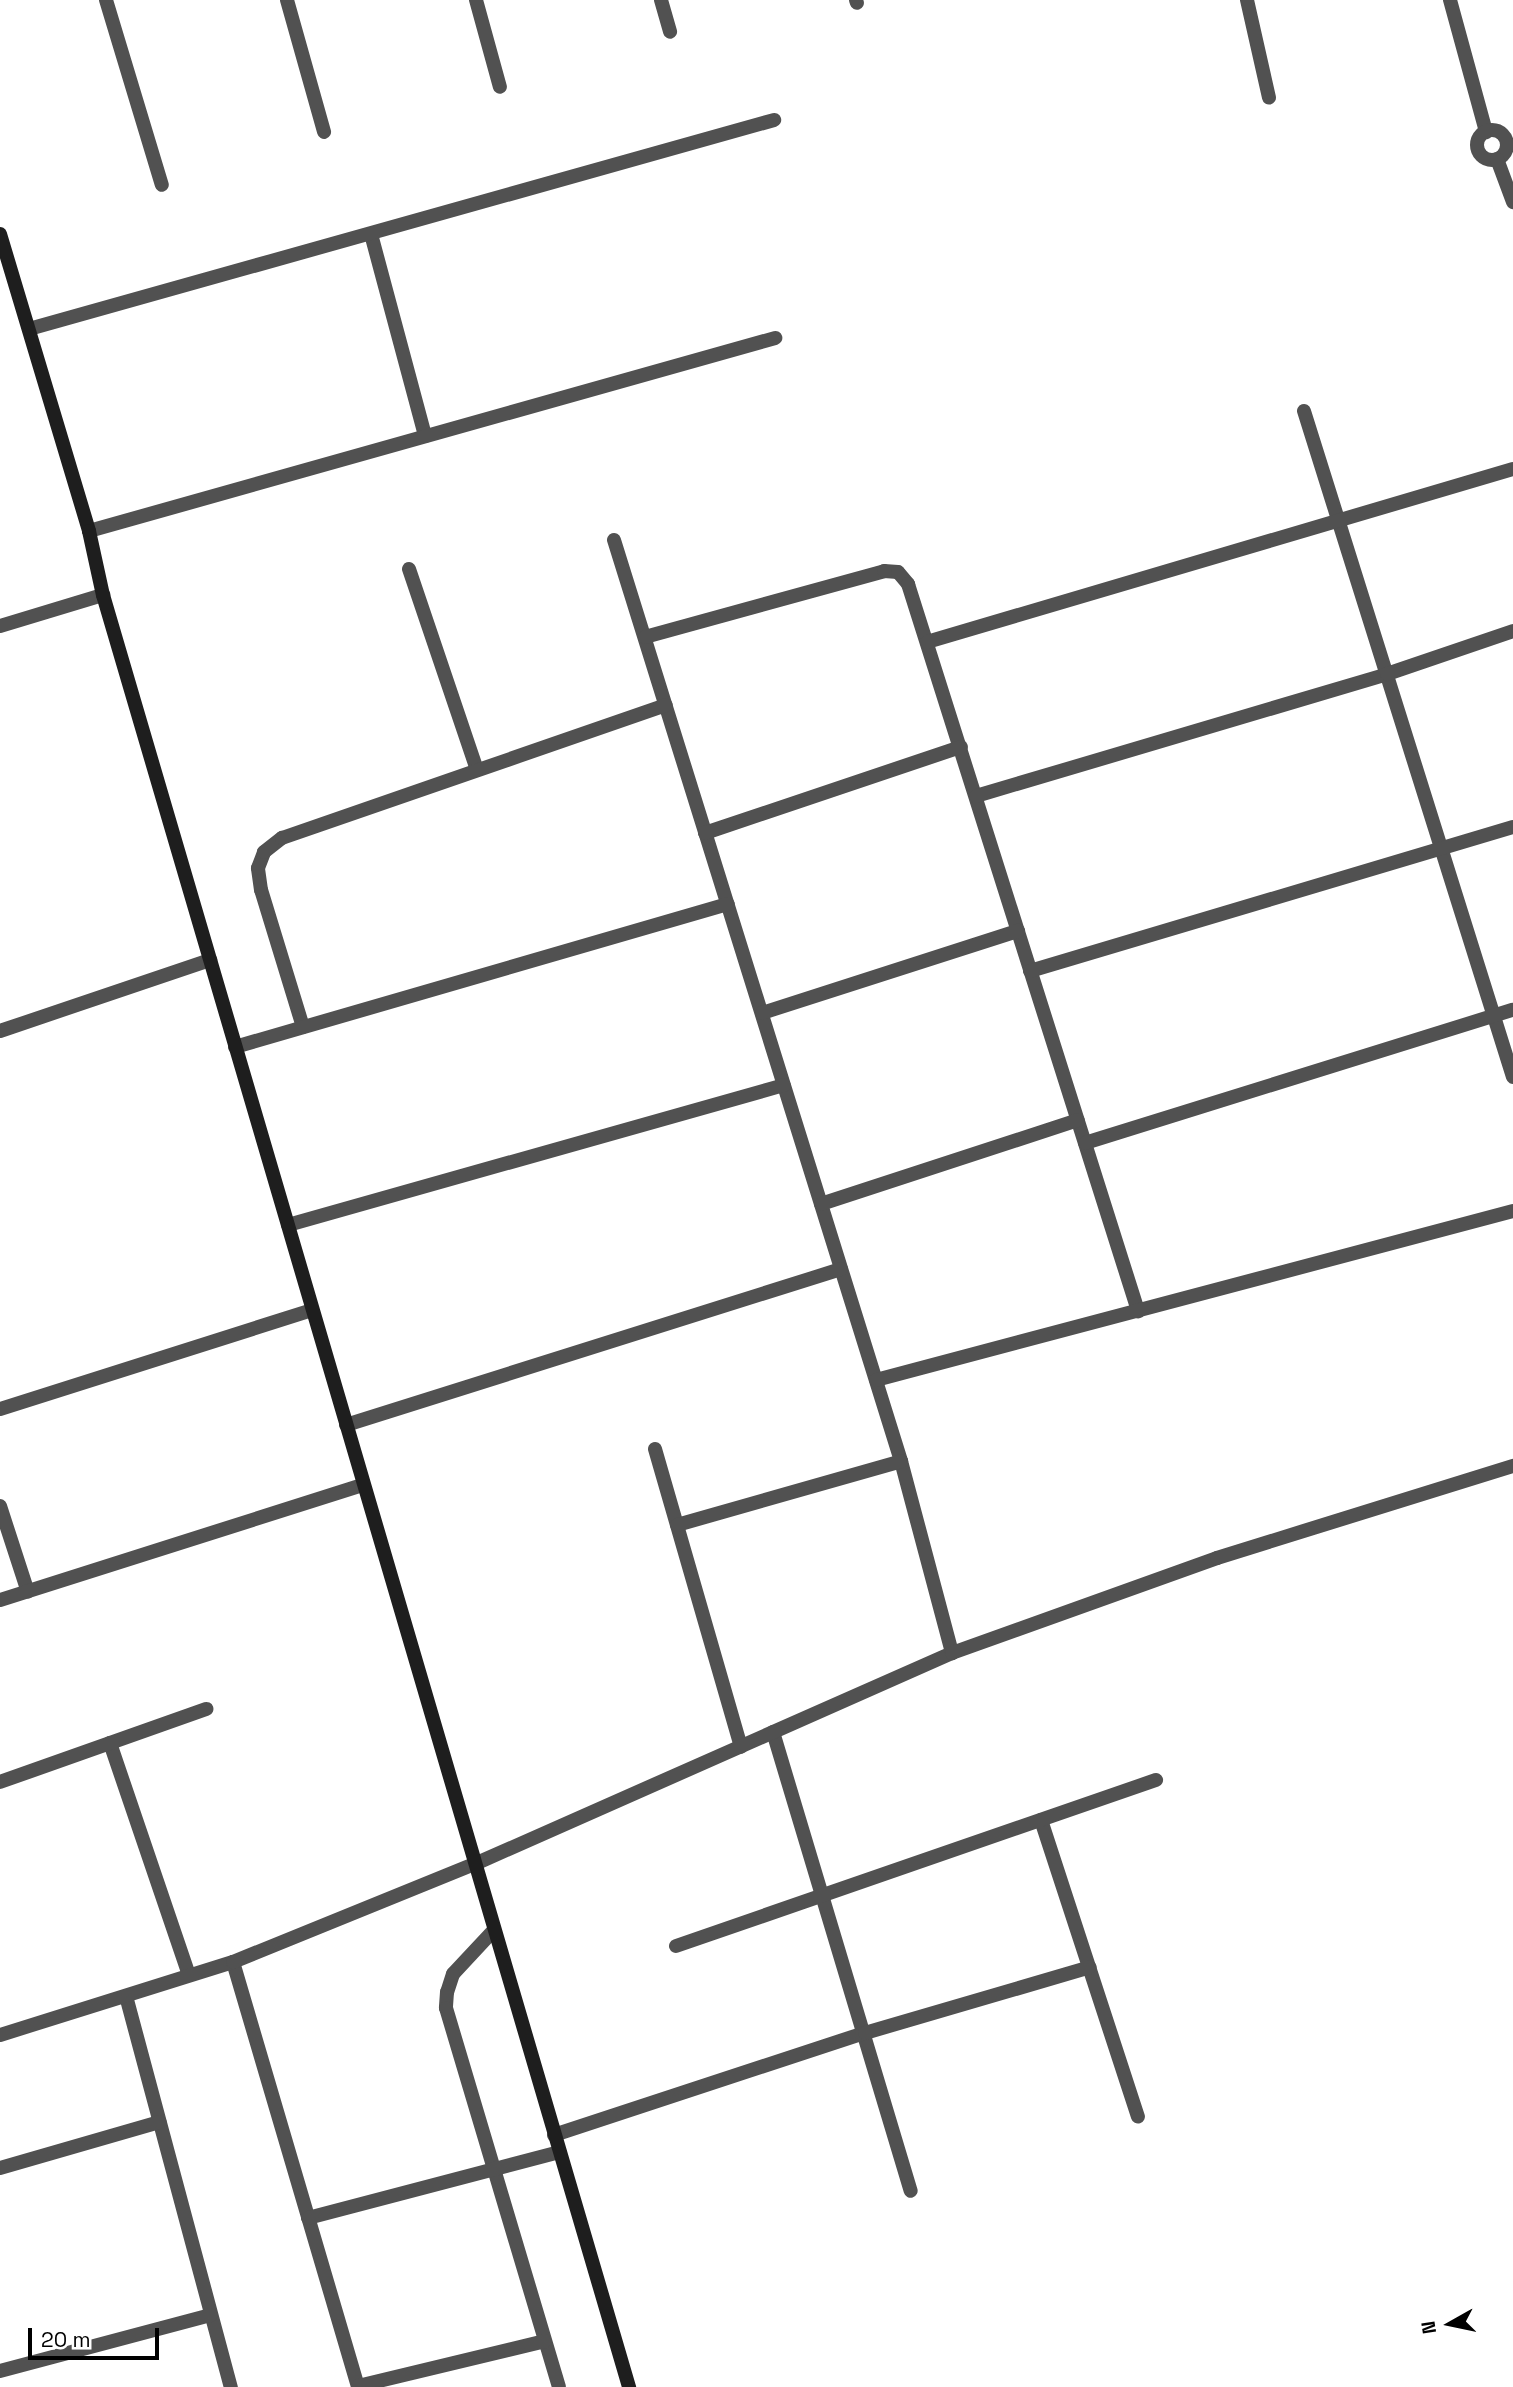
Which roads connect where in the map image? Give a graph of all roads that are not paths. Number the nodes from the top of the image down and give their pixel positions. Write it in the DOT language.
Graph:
graph roads {
  1 [pos="106,0"];
  2 [pos="287,0"];
  3 [pos="476,0"];
  4 [pos="661,0"];
  5 [pos="1247,0"];
  6 [pos="1450,0"];
  7 [pos="670,32"];
  8 [pos="500,87"];
  9 [pos="1269,98"];
  10 [pos="774,120"];
  11 [pos="324,132"];
  12 [pos="1486,132"];
  13 [pos="1497,159"];
  14 [pos="162,185"];
  15 [pos="1513,202"];
  16 [pos="0,234"];
  17 [pos="371,234"];
  18 [pos="29,329"];
  19 [pos="775,338"];
  20 [pos="1304,411"];
  21 [pos="425,436"];
  22 [pos="1513,469"];
  23 [pos="1338,521"];
  24 [pos="89,531"];
  25 [pos="614,540"];
  26 [pos="409,569"];
  27 [pos="103,595"];
  28 [pos="0,626"];
  29 [pos="1513,631"];
  30 [pos="645,637"];
  31 [pos="927,642"];
  32 [pos="1387,674"];
  33 [pos="666,705"];
  34 [pos="961,747"];
  35 [pos="477,770"];
  36 [pos="976,796"];
  37 [pos="1513,827"];
  38 [pos="705,833"];
  39 [pos="1441,848"];
  40 [pos="728,904"];
  41 [pos="1018,931"];
  42 [pos="210,960"];
  43 [pos="1030,971"];
  44 [pos="1513,1010"];
  45 [pos="762,1013"];
  46 [pos="1494,1016"];
  47 [pos="303,1027"];
  48 [pos="0,1031"];
  49 [pos="235,1047"];
  50 [pos="1513,1077"];
  51 [pos="784,1086"];
  52 [pos="1077,1120"];
  53 [pos="1085,1143"];
  54 [pos="821,1204"];
  55 [pos="1513,1211"];
  56 [pos="288,1225"];
  57 [pos="841,1269"];
  58 [pos="312,1310"];
  59 [pos="1138,1311"];
  60 [pos="876,1380"];
  61 [pos="0,1409"];
  62 [pos="346,1425"];
  63 [pos="655,1449"];
  64 [pos="901,1461"];
  65 [pos="1513,1466"];
  66 [pos="363,1485"];
  67 [pos="0,1506"];
  68 [pos="677,1525"];
  69 [pos="29,1592"];
  70 [pos="0,1600"];
  71 [pos="952,1653"];
  72 [pos="206,1709"];
  73 [pos="773,1732"];
  74 [pos="110,1743"];
  75 [pos="741,1747"];
  76 [pos="1156,1780"];
  77 [pos="0,1782"];
  78 [pos="1041,1820"];
  79 [pos="477,1863"];
  80 [pos="823,1895"];
  81 [pos="494,1930"];
  82 [pos="676,1946"];
  83 [pos="233,1962"];
  84 [pos="1090,1967"];
  85 [pos="189,1975"];
  86 [pos="125,1996"];
  87 [pos="864,2033"];
  88 [pos="0,2035"];
  89 [pos="1139,2117"];
  90 [pos="159,2122"];
  91 [pos="554,2135"];
  92 [pos="559,2152"];
  93 [pos="0,2168"];
  94 [pos="494,2169"];
  95 [pos="911,2190"];
  96 [pos="308,2218"];
  97 [pos="211,2315"];
  98 [pos="545,2341"];
  99 [pos="0,2371"];
  100 [pos="358,2386"];
  101 [pos="231,2387"];
  102 [pos="559,2387"];
  103 [pos="629,2387"];
  1 -- 14 [label="street"];
  2 -- 11 [label="street"];
  3 -- 8 [label="street"];
  4 -- 7 [label="street"];
  5 -- 9 [label="street"];
  6 -- 12 [label="street"];
  10 -- 17 [label="street"];
  12 -- 13 [label="street"];
  12 -- 13 [label="street"];
  13 -- 15 [label="street"];
  16 -- 18 [label="street"];
  17 -- 18 [label="street"];
  17 -- 21 [label="street"];
  18 -- 24 [label="street"];
  19 -- 21 [label="street"];
  20 -- 23 [label="street"];
  21 -- 24 [label="street"];
  22 -- 23 [label="street"];
  23 -- 31 [label="street"];
  23 -- 32 [label="street"];
  24 -- 27 [label="street"];
  25 -- 30 [label="street"];
  26 -- 35 [label="street"];
  27 -- 28 [label="street"];
  27 -- 42 [label="street"];
  29 -- 32 [label="street"];
  30 -- 31 [label="street"];
  30 -- 33 [label="street"];
  31 -- 34 [label="street"];
  32 -- 36 [label="street"];
  32 -- 39 [label="street"];
  33 -- 35 [label="street"];
  33 -- 38 [label="street"];
  34 -- 36 [label="street"];
  34 -- 38 [label="street"];
  35 -- 47 [label="street"];
  36 -- 41 [label="street"];
  37 -- 39 [label="street"];
  38 -- 40 [label="street"];
  39 -- 43 [label="street"];
  39 -- 46 [label="street"];
  40 -- 45 [label="street"];
  40 -- 47 [label="street"];
  41 -- 43 [label="street"];
  41 -- 45 [label="street"];
  42 -- 48 [label="street"];
  42 -- 49 [label="street"];
  43 -- 52 [label="street"];
  44 -- 46 [label="street"];
  45 -- 51 [label="street"];
  46 -- 50 [label="street"];
  46 -- 53 [label="street"];
  47 -- 49 [label="street"];
  49 -- 56 [label="street"];
  51 -- 54 [label="street"];
  51 -- 56 [label="street"];
  52 -- 53 [label="street"];
  52 -- 54 [label="street"];
  53 -- 59 [label="street"];
  54 -- 57 [label="street"];
  55 -- 59 [label="street"];
  56 -- 58 [label="street"];
  57 -- 60 [label="street"];
  57 -- 62 [label="street"];
  58 -- 61 [label="street"];
  58 -- 62 [label="street"];
  59 -- 60 [label="street"];
  60 -- 64 [label="street"];
  62 -- 66 [label="street"];
  63 -- 68 [label="street"];
  64 -- 68 [label="street"];
  64 -- 71 [label="street"];
  65 -- 71 [label="street"];
  66 -- 69 [label="street"];
  66 -- 79 [label="street"];
  67 -- 69 [label="street"];
  68 -- 75 [label="street"];
  69 -- 70 [label="street"];
  71 -- 73 [label="street"];
  72 -- 74 [label="street"];
  73 -- 75 [label="street"];
  73 -- 80 [label="street"];
  74 -- 77 [label="street"];
  74 -- 85 [label="street"];
  75 -- 79 [label="street"];
  76 -- 78 [label="street"];
  78 -- 80 [label="street"];
  78 -- 84 [label="street"];
  79 -- 81 [label="street"];
  79 -- 83 [label="street"];
  80 -- 82 [label="street"];
  80 -- 87 [label="street"];
  81 -- 91 [label="street"];
  81 -- 94 [label="street"];
  83 -- 85 [label="street"];
  83 -- 96 [label="street"];
  84 -- 87 [label="street"];
  84 -- 89 [label="street"];
  85 -- 86 [label="street"];
  86 -- 88 [label="street"];
  86 -- 90 [label="street"];
  87 -- 91 [label="street"];
  87 -- 95 [label="street"];
  90 -- 93 [label="street"];
  90 -- 97 [label="street"];
  91 -- 92 [label="street"];
  92 -- 94 [label="street"];
  92 -- 103 [label="street"];
  94 -- 96 [label="street"];
  94 -- 98 [label="street"];
  96 -- 100 [label="street"];
  97 -- 99 [label="street"];
  97 -- 101 [label="street"];
  98 -- 100 [label="street"];
  98 -- 102 [label="street"];
}
